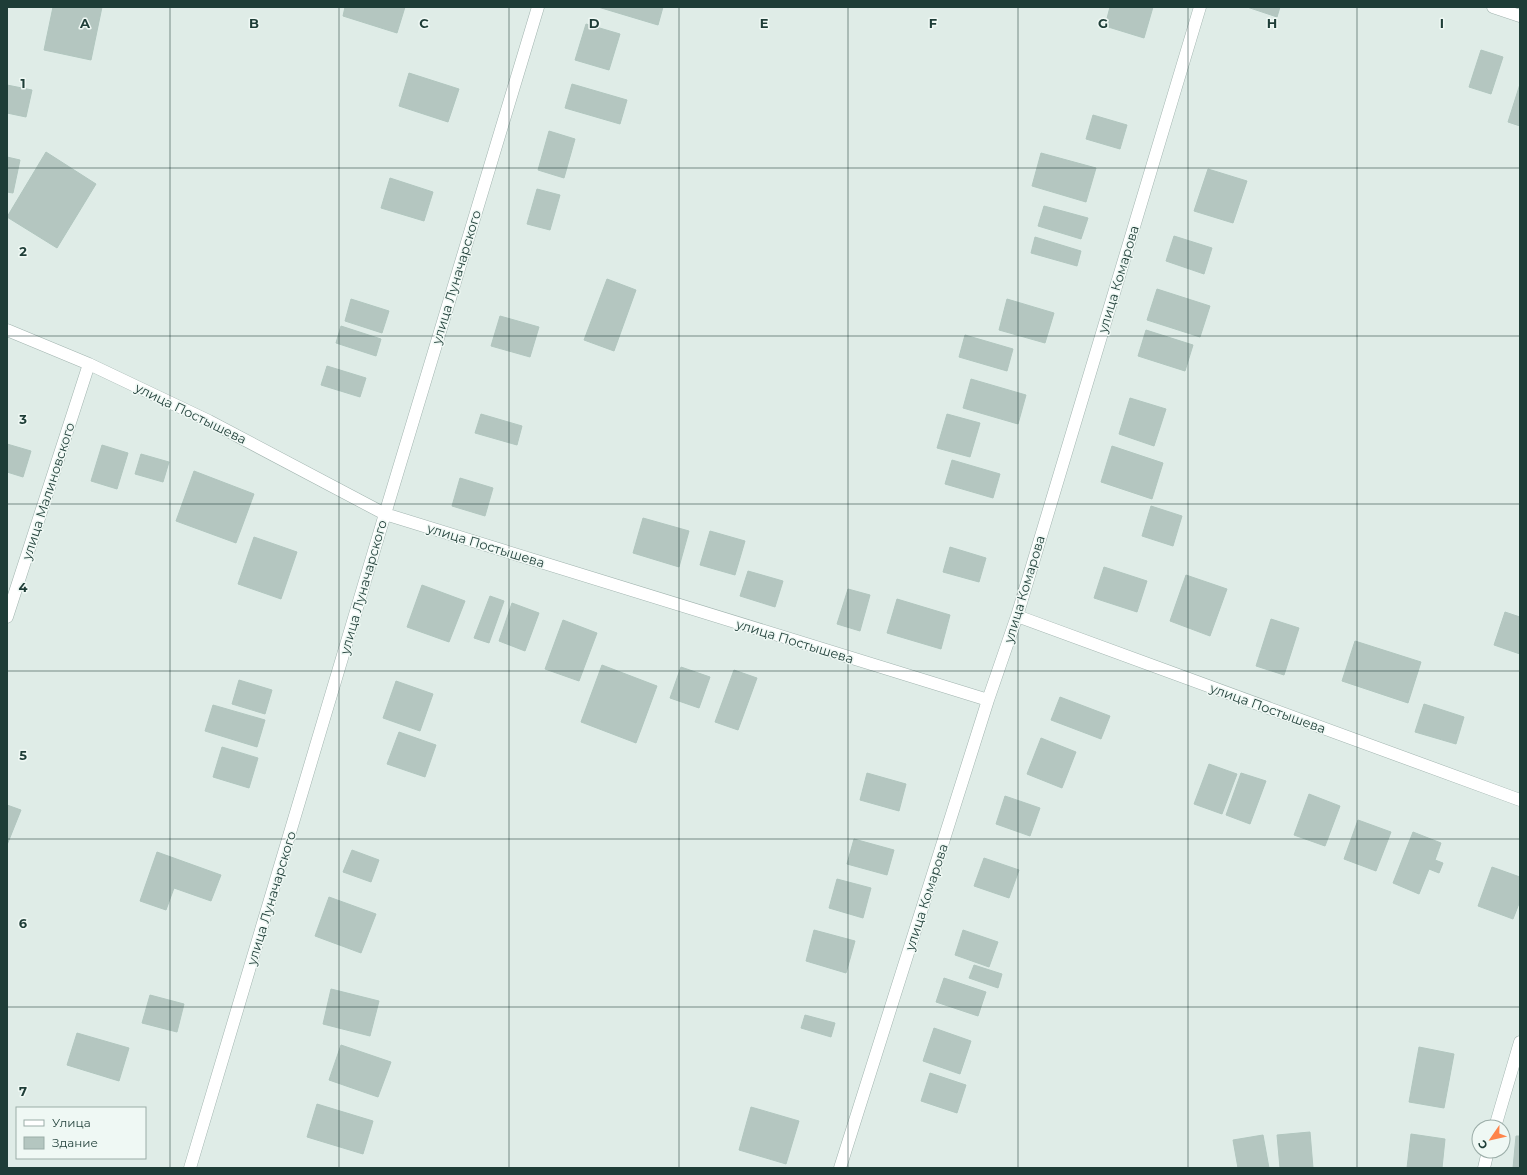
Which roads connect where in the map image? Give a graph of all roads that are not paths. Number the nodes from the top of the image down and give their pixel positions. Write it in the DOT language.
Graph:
graph roads {
  1 [pos="538,7"];
  2 [pos="1200,7"];
  3 [pos="1493,7"];
  4 [pos="1520,16"];
  5 [pos="7,330"];
  6 [pos="89,364"];
  7 [pos="384,514"];
  8 [pos="1017,616"];
  9 [pos="7,617"];
  10 [pos="988,700"];
  11 [pos="1520,800"];
  12 [pos="1520,1042"];
  13 [pos="1497,1119"];
  14 [pos="190,1168"];
  15 [pos="840,1168"];
  1 -- 7 [label="street, улица Луначарского"];
  2 -- 8 [label="street, улица Комарова"];
  3 -- 4 [label="street"];
  5 -- 6 [label="street, улица Постышева"];
  6 -- 7 [label="street, улица Постышева"];
  6 -- 9 [label="street, улица Малиновского"];
  7 -- 10 [label="street, улица Постышева"];
  7 -- 14 [label="street, улица Луначарского"];
  8 -- 10 [label="street, улица Комарова"];
  8 -- 11 [label="street, улица Постышева"];
  10 -- 15 [label="street, улица Комарова"];
  12 -- 13 [label="street"];
}
